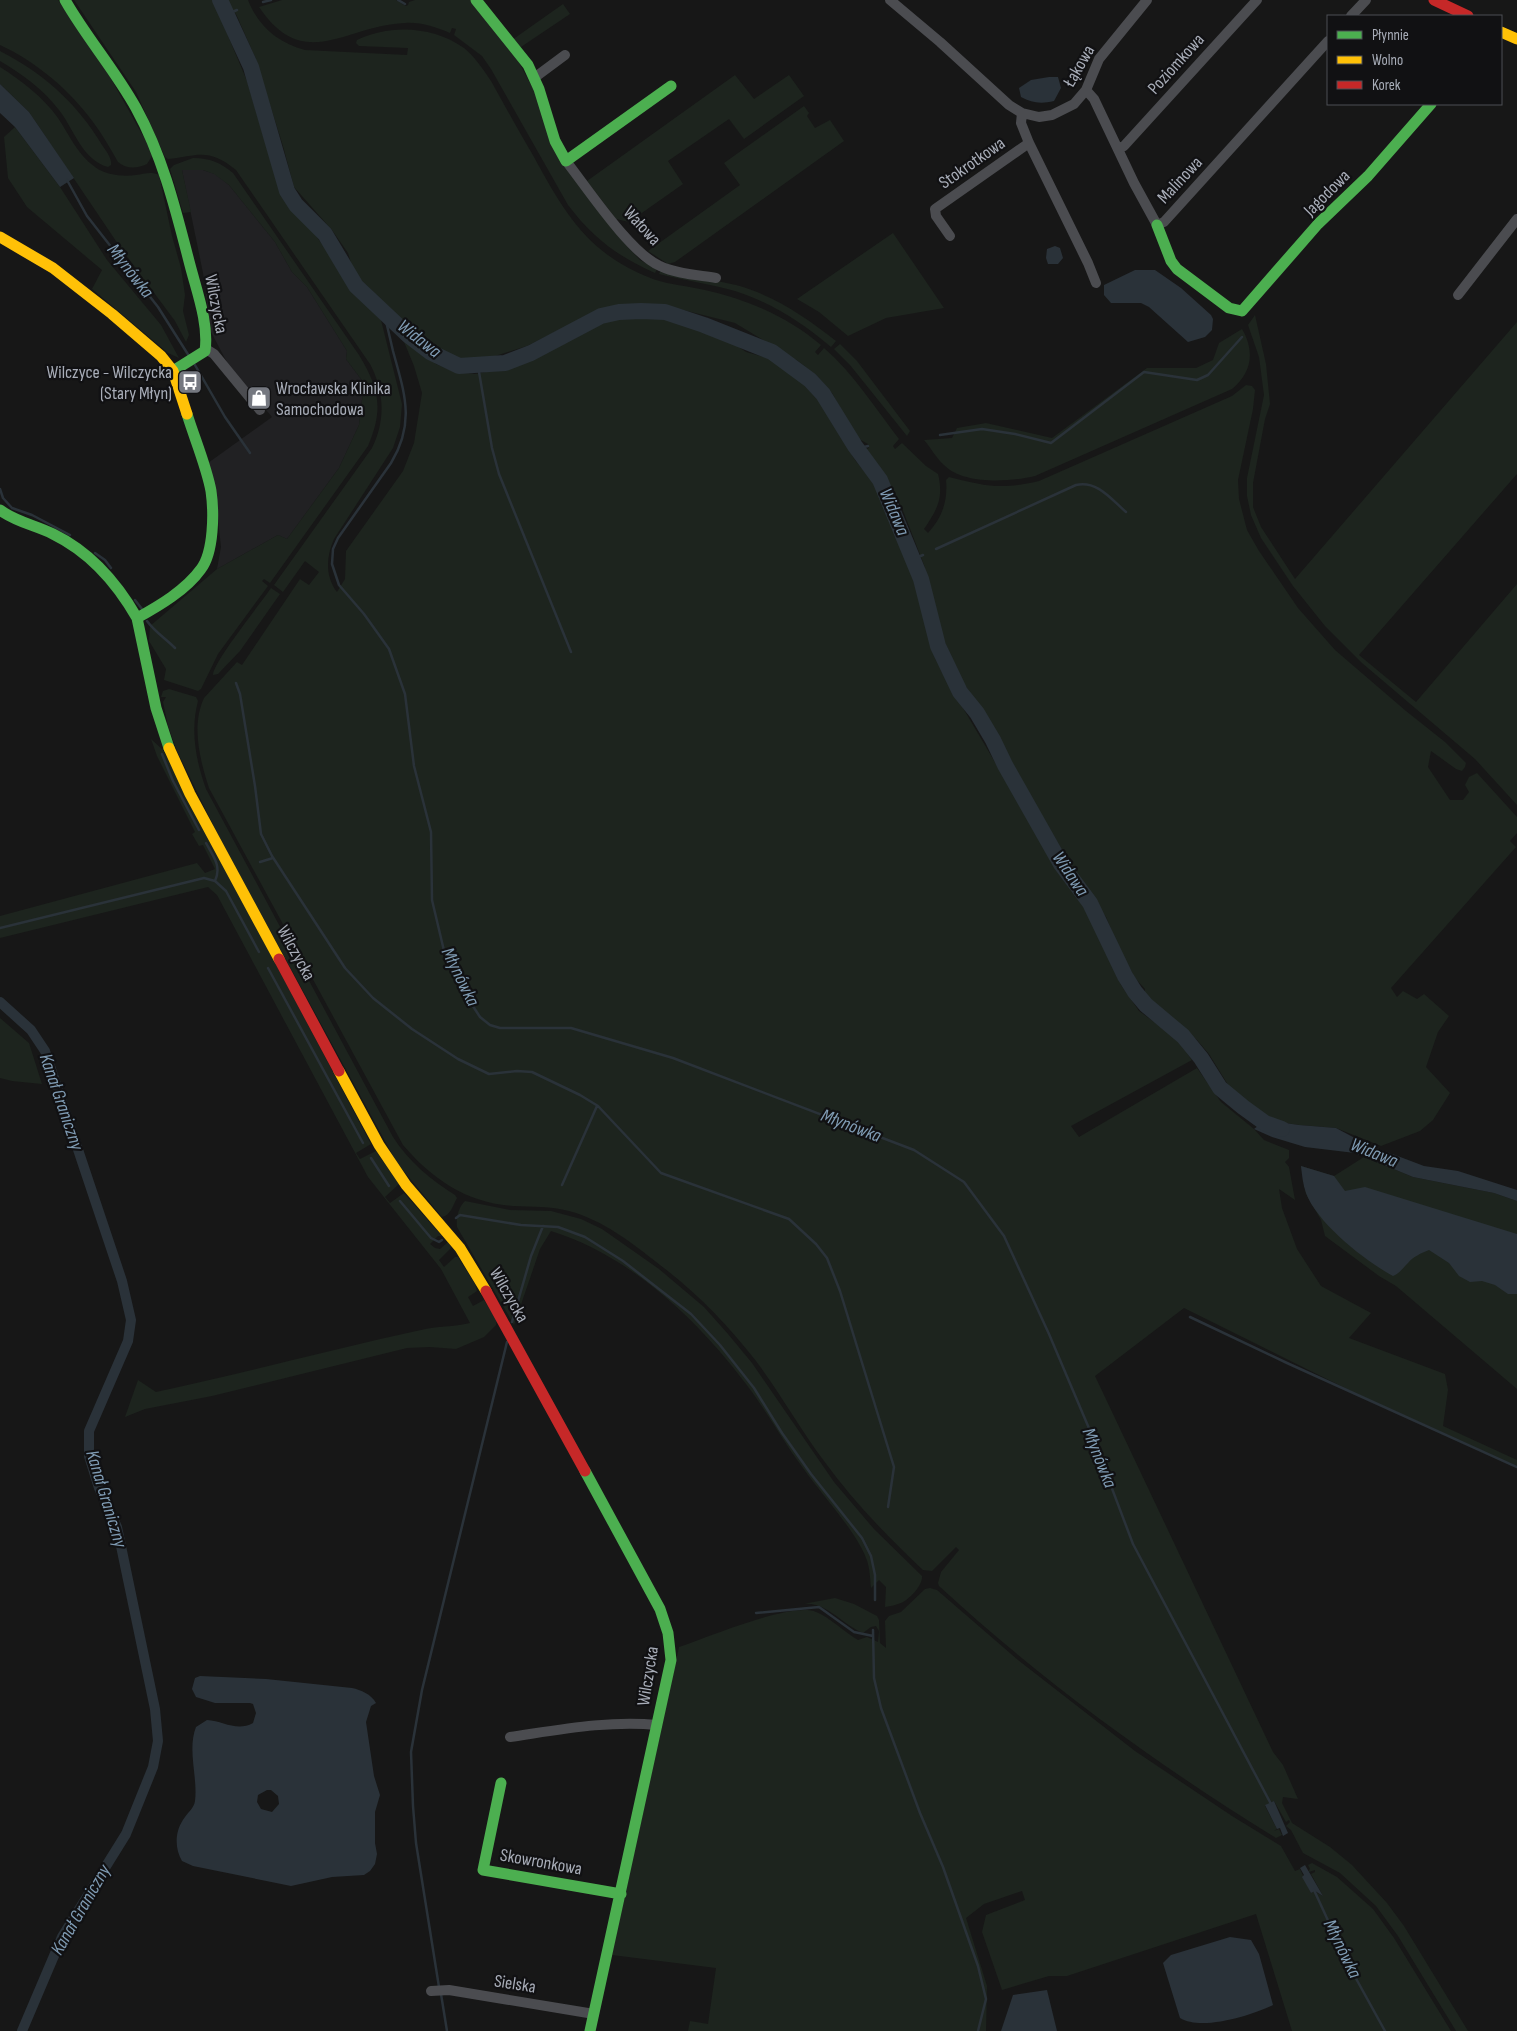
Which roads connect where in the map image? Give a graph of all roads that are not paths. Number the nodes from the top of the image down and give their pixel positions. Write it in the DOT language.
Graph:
graph roads {
  1 [pos="65,0"];
  2 [pos="890,0"];
  3 [pos="1146,0"];
  4 [pos="1257,0"];
  5 [pos="1366,0"];
  6 [pos="1434,0"];
  7 [pos="481,2"];
  8 [pos="1352,15"];
  9 [pos="1466,15"];
  10 [pos="1502,32"];
  11 [pos="1517,40"];
  12 [pos="1327,42"];
  13 [pos="565,56"];
  14 [pos="534,78"];
  15 [pos="671,86"];
  16 [pos="1086,90"];
  17 [pos="1431,105"];
  18 [pos="1022,113"];
  19 [pos="1029,143"];
  20 [pos="1118,149"];
  21 [pos="566,161"];
  22 [pos="1517,219"];
  23 [pos="1157,225"];
  24 [pos="950,236"];
  25 [pos="0,237"];
  26 [pos="716,278"];
  27 [pos="1096,283"];
  28 [pos="1458,295"];
  29 [pos="203,352"];
  30 [pos="178,368"];
  31 [pos="260,410"];
  32 [pos="0,510"];
  33 [pos="137,618"];
  34 [pos="657,1725"];
  35 [pos="510,1737"];
  36 [pos="501,1783"];
  37 [pos="621,1894"];
  38 [pos="431,1991"];
  39 [pos="594,2014"];
  40 [pos="590,2031"];
  1 -- 29 [label="street, Wilczycka"];
  2 -- 18 [label="street, Łąkowa"];
  3 -- 16 [label="street, Łąkowa"];
  4 -- 20 [label="street, Poziomkowa"];
  5 -- 8 [label="street"];
  6 -- 9 [label="street"];
  7 -- 14 [label="street, Wałowa"];
  10 -- 11 [label="street"];
  12 -- 23 [label="street, Malinowa"];
  13 -- 14 [label="street"];
  14 -- 21 [label="street, Wałowa"];
  15 -- 21 [label="street"];
  16 -- 18 [label="street, Łąkowa"];
  16 -- 20 [label="street, Malinowa"];
  17 -- 23 [label="street, Jagodowa"];
  18 -- 19 [label="street"];
  19 -- 24 [label="street, Stokrotkowa"];
  19 -- 27 [label="street"];
  20 -- 23 [label="street, Malinowa"];
  21 -- 26 [label="street, Wałowa"];
  22 -- 28 [label="street"];
  25 -- 30 [label="street"];
  29 -- 30 [label="street, Wilczycka"];
  29 -- 31 [label="street"];
  30 -- 33 [label="street"];
  32 -- 33 [label="street, Wilczycka"];
  33 -- 34 [label="street, Wilczycka"];
  34 -- 35 [label="street"];
  34 -- 37 [label="street, Wilczycka"];
  36 -- 37 [label="street, Skowronkowa"];
  37 -- 39 [label="street, Wilczycka"];
  38 -- 39 [label="street, Sielska"];
  39 -- 40 [label="street, Wilczycka"];
}
